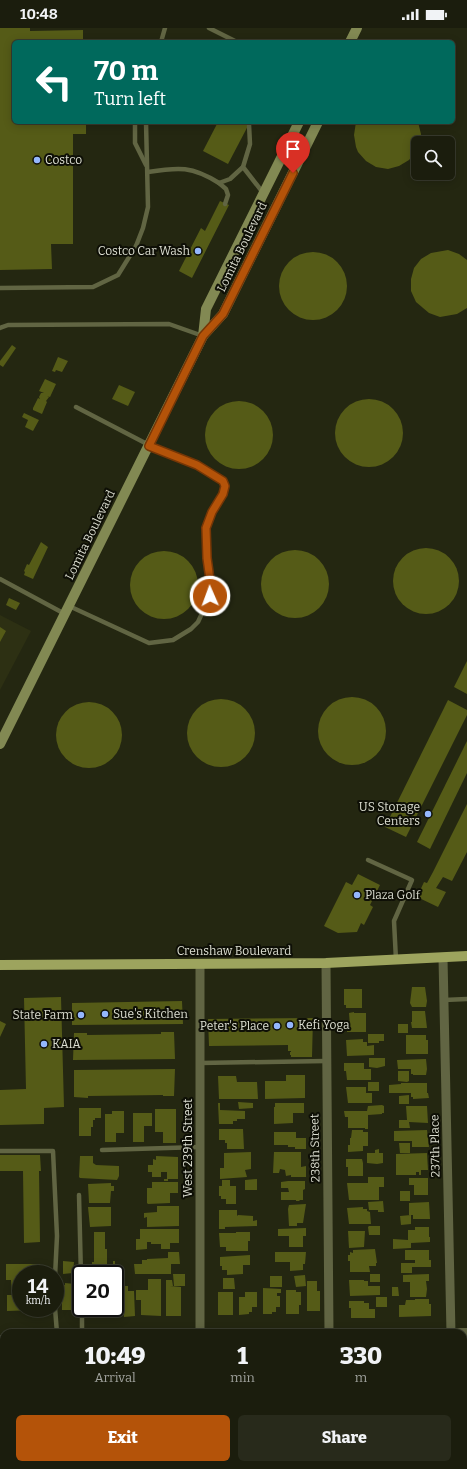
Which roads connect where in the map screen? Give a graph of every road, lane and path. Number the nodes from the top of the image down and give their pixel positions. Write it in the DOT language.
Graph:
graph roads {
  1 [pos="164,28"];
  2 [pos="209,28"];
  3 [pos="357,28"];
  4 [pos="161,40"];
  5 [pos="233,40"];
  6 [pos="351,40"];
  7 [pos="135,124"];
  8 [pos="146,124"];
  9 [pos="249,124"];
  10 [pos="298,124"];
  11 [pos="317,124"];
  12 [pos="243,167"];
  13 [pos="148,169"];
  14 [pos="219,183"];
  15 [pos="264,194"];
  16 [pos="225,204"];
  17 [pos="0,288"];
  18 [pos="0,328"];
  19 [pos="203,336"];
  20 [pos="76,407"];
  21 [pos="149,446"];
  22 [pos="0,579"];
  23 [pos="67,610"];
  24 [pos="0,744"];
  25 [pos="368,860"];
  26 [pos="467,956"];
  27 [pos="443,958"];
  28 [pos="396,960"];
  29 [pos="326,963"];
  30 [pos="200,964"];
  31 [pos="0,965"];
  32 [pos="467,999"];
  33 [pos="444,1000"];
  34 [pos="326,1061"];
  35 [pos="200,1063"];
  36 [pos="200,1147"];
  37 [pos="102,1150"];
  38 [pos="0,1151"];
  39 [pos="79,1195"];
  40 [pos="56,1265"];
  41 [pos="81,1265"];
  42 [pos="56,1317"];
  43 [pos="82,1317"];
  44 [pos="58,1329"];
  45 [pos="82,1329"];
  46 [pos="200,1329"];
  47 [pos="329,1329"];
  48 [pos="451,1329"];
  1 -- 4 [label="lane"];
  2 -- 5 [label="lane"];
  3 -- 6 [label="main road"];
  7 -- 13 [label="lane"];
  8 -- 13 [label="lane"];
  9 -- 12 [label="lane"];
  10 -- 15 [label="main road, Lomita Boulevard"];
  11 -- 19 [label="main road, Lomita Boulevard"];
  12 -- 14 [label="lane"];
  12 -- 15 [label="lane"];
  13 -- 14 [label="lane"];
  13 -- 17 [label="lane"];
  14 -- 16 [label="lane"];
  15 -- 19 [label="main road, Lomita Boulevard"];
  18 -- 19 [label="lane"];
  19 -- 21 [label="main road, Lomita Boulevard"];
  20 -- 21 [label="lane"];
  21 -- 23 [label="main road, Lomita Boulevard"];
  21 -- 23 [label="lane"];
  22 -- 23 [label="lane"];
  23 -- 24 [label="main road, Lomita Boulevard"];
  25 -- 28 [label="lane"];
  26 -- 27 [label="main road, Crenshaw Boulevard"];
  27 -- 28 [label="main road, Crenshaw Boulevard"];
  27 -- 33 [label="street, 237th Place"];
  28 -- 29 [label="main road, Crenshaw Boulevard"];
  29 -- 30 [label="main road, Crenshaw Boulevard"];
  29 -- 34 [label="street, 238th Street"];
  30 -- 31 [label="main road, Crenshaw Boulevard"];
  30 -- 35 [label="street, West 239th Street"];
  32 -- 33 [label="lane"];
  33 -- 48 [label="street, 237th Place"];
  34 -- 35 [label="lane"];
  34 -- 47 [label="street, 238th Street"];
  35 -- 36 [label="street, West 239th Street"];
  36 -- 37 [label="lane"];
  36 -- 46 [label="street, West 239th Street"];
  38 -- 40 [label="lane"];
  39 -- 41 [label="lane"];
  42 -- 44 [label="lane"];
  43 -- 45 [label="lane"];
}
